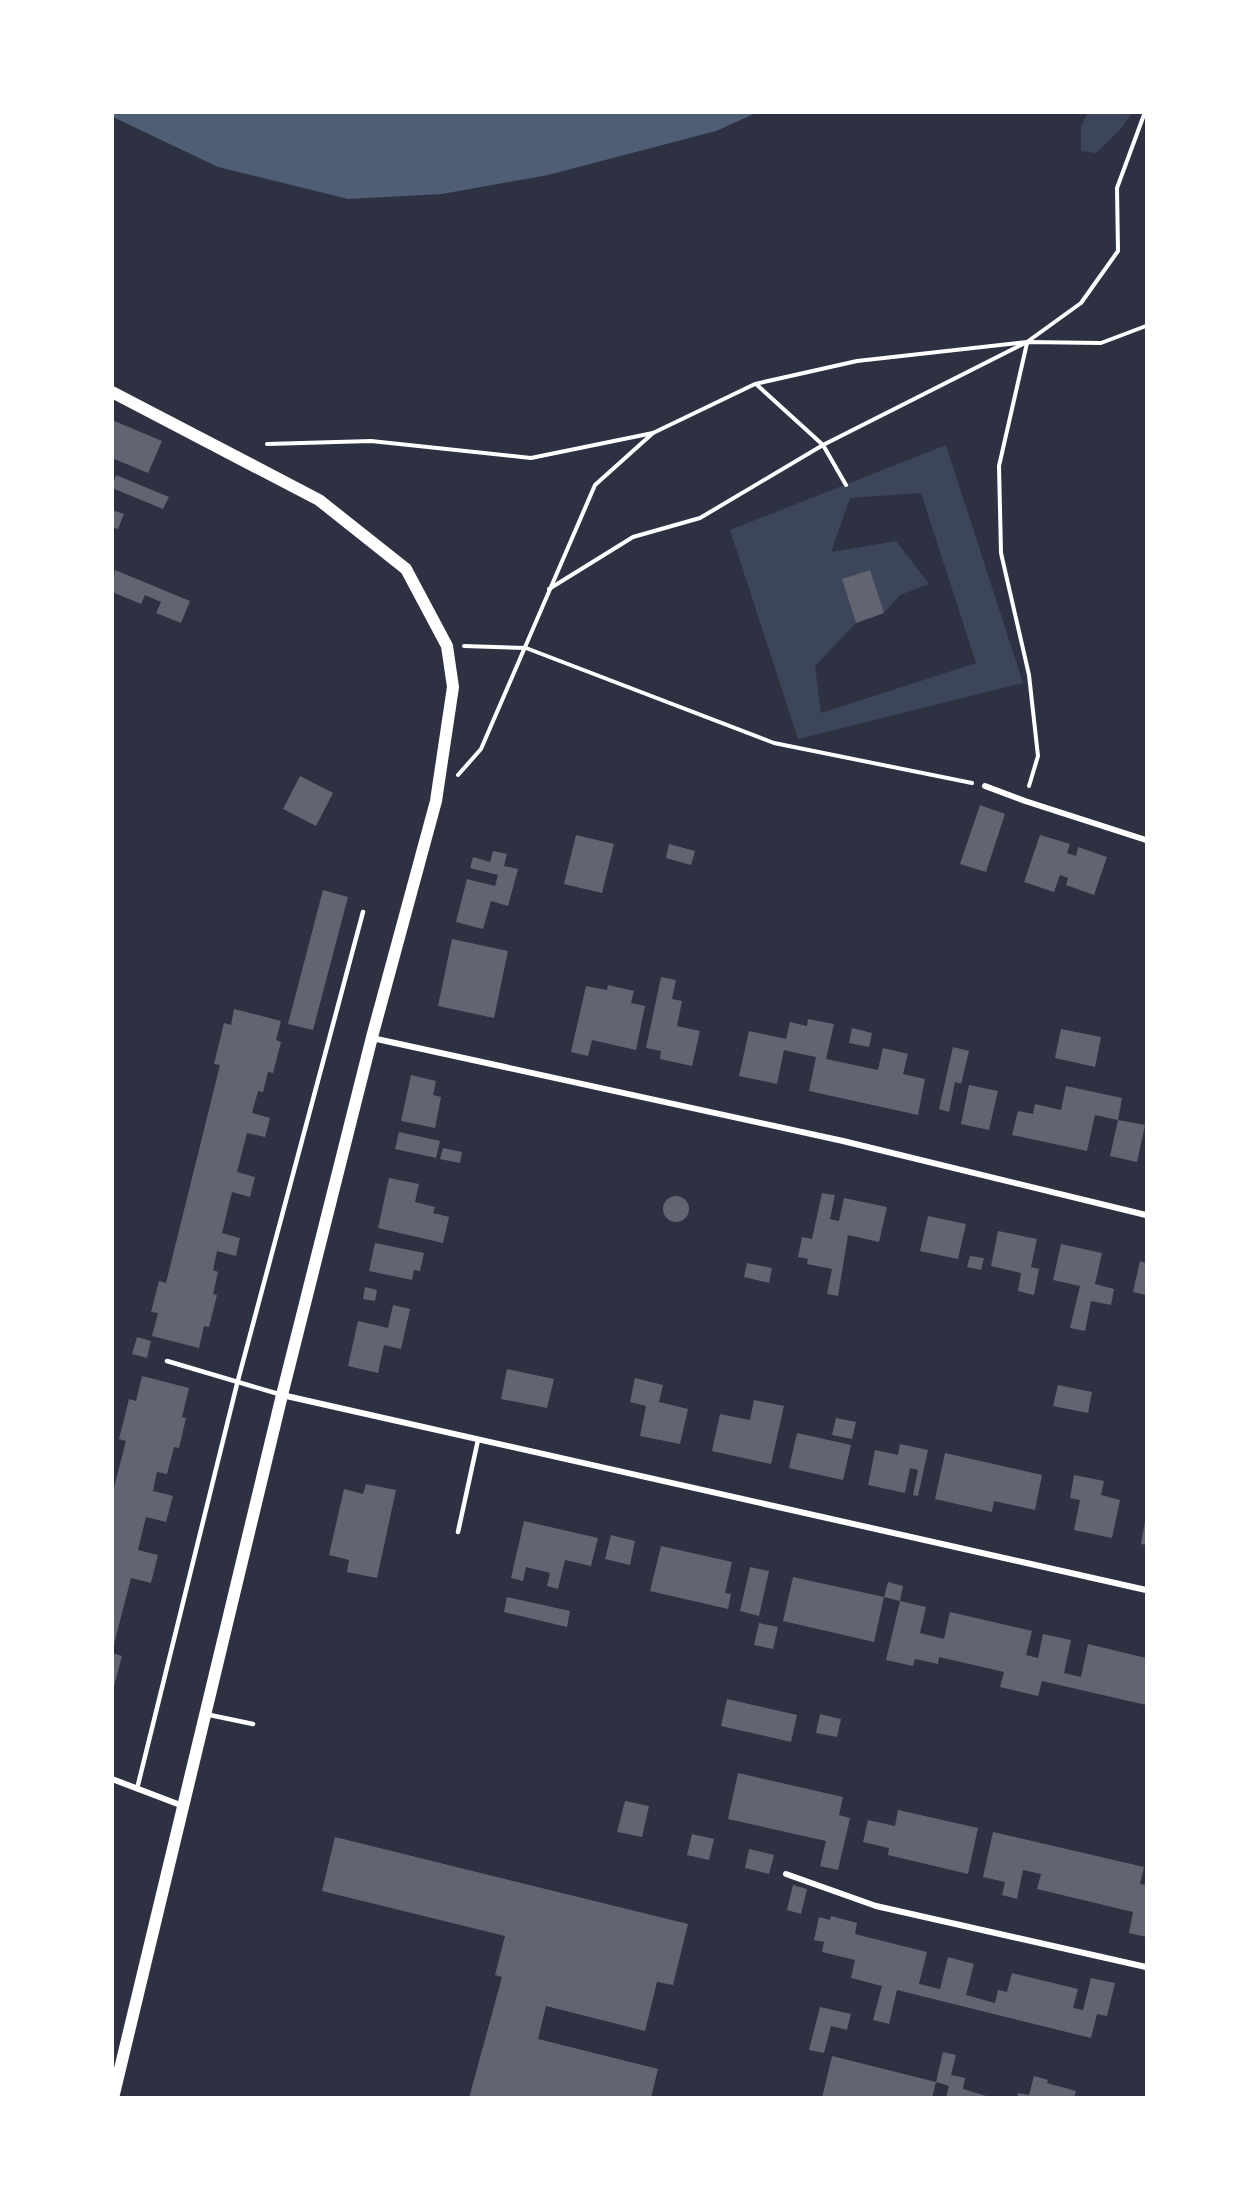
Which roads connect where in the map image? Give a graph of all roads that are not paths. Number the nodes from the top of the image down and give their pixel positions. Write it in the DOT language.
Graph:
graph roads {
  1 [pos="112,393"];
  2 [pos="985,786"];
  3 [pos="1146,840"];
  4 [pos="363,912"];
  5 [pos="372,1037"];
  6 [pos="1146,1215"];
  7 [pos="167,1361"];
  8 [pos="237,1384"];
  9 [pos="282,1395"];
  10 [pos="478,1440"];
  11 [pos="458,1532"];
  12 [pos="1146,1590"];
  13 [pos="205,1714"];
  14 [pos="252,1725"];
  15 [pos="112,1779"];
  16 [pos="137,1789"];
  17 [pos="183,1806"];
  18 [pos="786,1874"];
  19 [pos="1146,1967"];
  20 [pos="113,2097"];
  1 -- 5 [label="main road"];
  2 -- 3 [label="street"];
  4 -- 8 [label="lane"];
  5 -- 6 [label="street"];
  5 -- 9 [label="main road"];
  7 -- 8 [label="lane"];
  8 -- 9 [label="lane"];
  8 -- 16 [label="lane"];
  9 -- 10 [label="street"];
  9 -- 13 [label="main road"];
  10 -- 11 [label="lane"];
  10 -- 12 [label="street"];
  13 -- 14 [label="lane"];
  13 -- 17 [label="main road"];
  15 -- 16 [label="street"];
  16 -- 17 [label="street"];
  17 -- 20 [label="main road"];
  18 -- 19 [label="street"];
}
